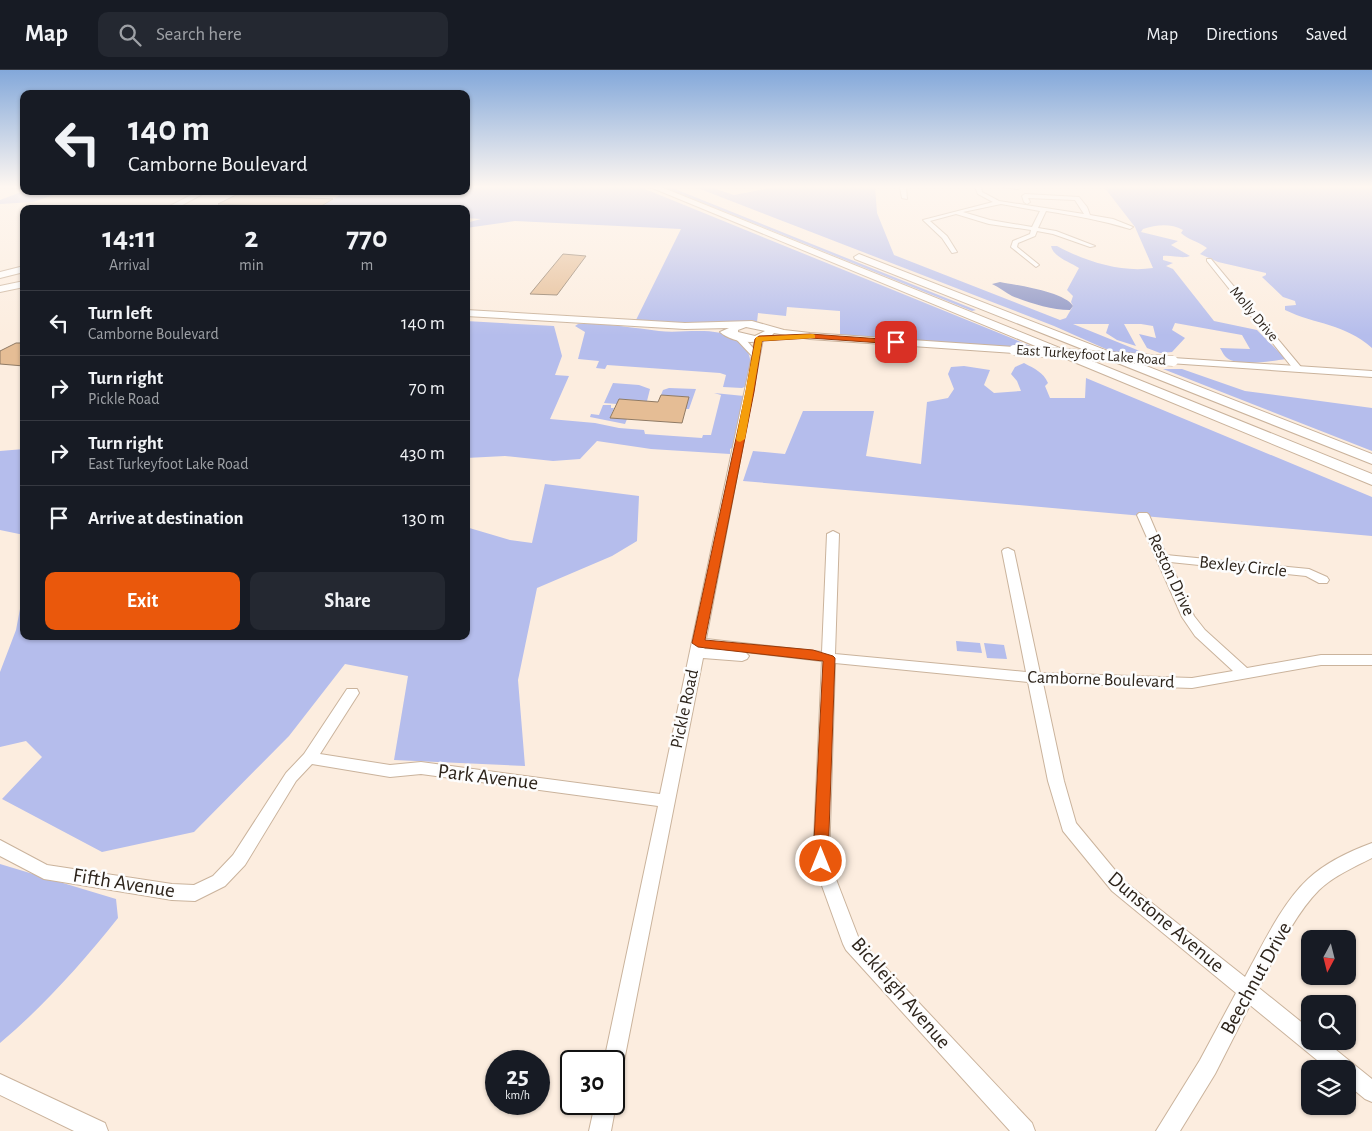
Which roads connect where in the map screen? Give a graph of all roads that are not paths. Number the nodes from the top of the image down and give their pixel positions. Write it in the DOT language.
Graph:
graph roads {
  1 [pos="775,237"];
  2 [pos="807,237"];
  3 [pos="944,237"];
  4 [pos="1028,237"];
  5 [pos="1071,237"];
  6 [pos="816,240"];
  7 [pos="1092,246"];
  8 [pos="844,251"];
  9 [pos="954,252"];
  10 [pos="1209,260"];
  11 [pos="1036,264"];
  12 [pos="20,273"];
  13 [pos="2,276"];
  14 [pos="20,285"];
  15 [pos="20,288"];
  16 [pos="4,289"];
  17 [pos="470,313"];
  18 [pos="620,323"];
  19 [pos="743,325"];
  20 [pos="763,335"];
  21 [pos="737,336"];
  22 [pos="756,356"];
  23 [pos="1298,369"];
  24 [pos="1372,374"];
  25 [pos="1372,459"];
  26 [pos="1372,480"];
  27 [pos="1143,515"];
  28 [pos="833,534"];
  29 [pos="1008,552"];
  30 [pos="1162,558"];
  31 [pos="1323,580"];
  32 [pos="698,648"];
  33 [pos="829,658"];
  34 [pos="1372,660"];
  35 [pos="1245,674"];
  36 [pos="1035,678"];
  37 [pos="352,693"];
  38 [pos="309,758"];
  39 [pos="666,800"];
  40 [pos="0,847"];
  41 [pos="1372,850"];
  42 [pos="1248,991"];
  43 [pos="616,1050"];
  44 [pos="1333,1060"];
  45 [pos="1356,1079"];
  46 [pos="0,1084"];
  47 [pos="1372,1092"];
  48 [pos="603,1115"];
  49 [pos="97,1131"];
  50 [pos="600,1131"];
  51 [pos="1024,1131"];
  52 [pos="1166,1131"];
  1 -- 26 [label="highway"];
  2 -- 6 [label="highway"];
  3 -- 9 [label="street"];
  4 -- 11 [label="street"];
  5 -- 7 [label="street"];
  8 -- 25 [label="highway"];
  10 -- 23 [label="street, Molly Drive"];
  12 -- 13 [label="main road"];
  14 -- 16 [label="main road"];
  15 -- 16 [label="main road"];
  17 -- 18 [label="main road"];
  18 -- 19 [label="main road"];
  18 -- 21 [label="main road"];
  19 -- 20 [label="main road"];
  19 -- 21 [label="main road"];
  20 -- 21 [label="main road"];
  20 -- 22 [label="street, Pickle Road"];
  20 -- 23 [label="main road, East Turkeyfoot Lake Road, bridge"];
  21 -- 22 [label="street"];
  22 -- 32 [label="street, Pickle Road"];
  23 -- 24 [label="main road, East Turkeyfoot Lake Road"];
  27 -- 30 [label="street, Reston Drive"];
  28 -- 33 [label="street, Bickleigh Avenue"];
  29 -- 36 [label="street, Dunstone Avenue"];
  30 -- 31 [label="street, Bexley Circle"];
  30 -- 35 [label="street, Reston Drive"];
  32 -- 33 [label="street, Camborne Boulevard"];
  32 -- 39 [label="street, Pickle Road"];
  33 -- 36 [label="street, Camborne Boulevard"];
  33 -- 51 [label="street, Bickleigh Avenue"];
  34 -- 35 [label="street, Camborne Boulevard"];
  35 -- 36 [label="street, Camborne Boulevard"];
  36 -- 42 [label="street, Dunstone Avenue"];
  37 -- 38 [label="street, Fifth Avenue"];
  38 -- 39 [label="street, Park Avenue"];
  38 -- 40 [label="street, Fifth Avenue"];
  39 -- 43 [label="street, Pickle Road"];
  41 -- 42 [label="street, Beechnut Drive"];
  42 -- 44 [label="street, Dunstone Avenue"];
  42 -- 52 [label="street, Beechnut Drive"];
  45 -- 47 [label="street"];
  46 -- 49 [label="street"];
  48 -- 50 [label="street"];
}
